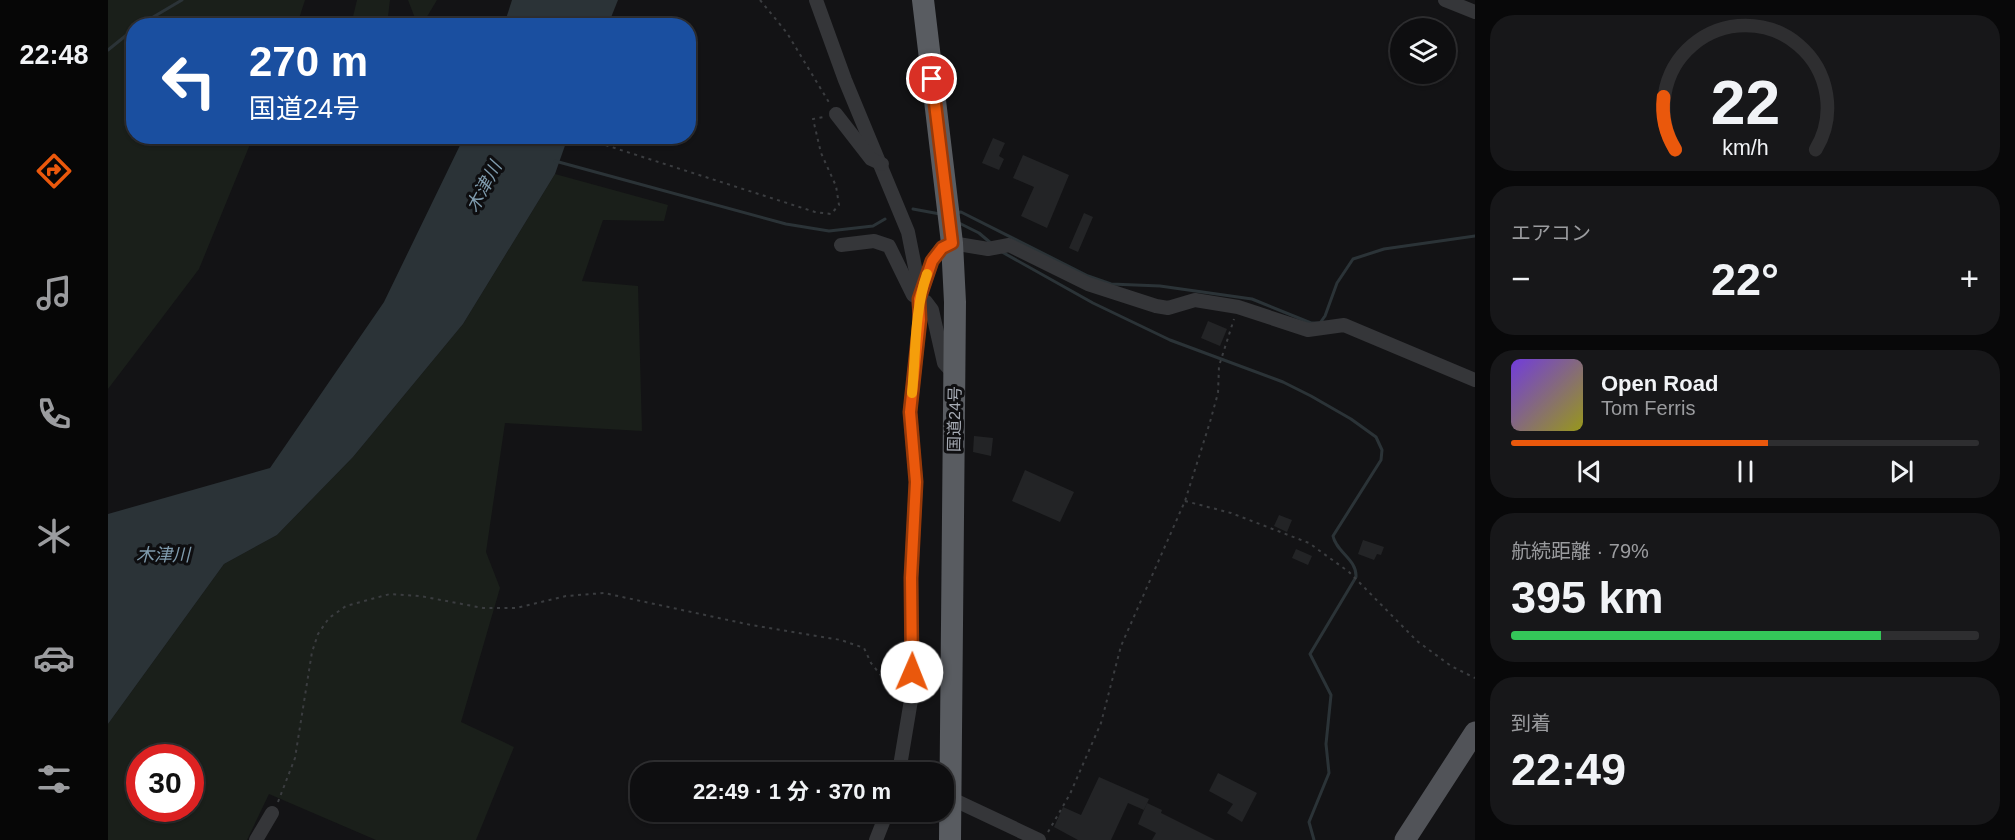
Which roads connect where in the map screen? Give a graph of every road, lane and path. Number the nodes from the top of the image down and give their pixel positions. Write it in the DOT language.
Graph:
graph roads {
  1 [pos="760,0"];
  2 [pos="816,0"];
  3 [pos="923,0"];
  4 [pos="1445,0"];
  5 [pos="1475,12"];
  6 [pos="836,114"];
  7 [pos="602,144"];
  8 [pos="882,164"];
  9 [pos="951,237"];
  10 [pos="841,245"];
  11 [pos="919,299"];
  12 [pos="1238,307"];
  13 [pos="955,375"];
  14 [pos="1475,380"];
  15 [pos="1185,501"];
  16 [pos="1475,678"];
  17 [pos="909,710"];
  18 [pos="1475,732"];
  19 [pos="901,762"];
  20 [pos="950,762"];
  21 [pos="954,800"];
  22 [pos="272,813"];
  23 [pos="883,822"];
  24 [pos="950,822"];
  25 [pos="256,840"];
  26 [pos="876,840"];
  27 [pos="950,840"];
  28 [pos="1039,840"];
  29 [pos="1044,840"];
  30 [pos="1406,840"];
  1 -- 6 [label="path"];
  2 -- 8 [label="street"];
  3 -- 9 [label="highway, 国道24号"];
  4 -- 5 [label="street"];
  6 -- 7 [label="path"];
  6 -- 8 [label="street"];
  8 -- 11 [label="street"];
  9 -- 11 [label="street"];
  9 -- 12 [label="street"];
  9 -- 13 [label="highway, 国道24号"];
  10 -- 11 [label="street"];
  11 -- 13 [label="street"];
  11 -- 17 [label="street"];
  12 -- 14 [label="street"];
  12 -- 15 [label="path"];
  13 -- 20 [label="highway, 国道24号"];
  15 -- 16 [label="path"];
  15 -- 29 [label="path"];
  17 -- 19 [label="street"];
  17 -- 22 [label="path"];
  18 -- 30 [label="main road"];
  21 -- 28 [label="street"];
  22 -- 25 [label="street"];
  23 -- 26 [label="street"];
  24 -- 27 [label="highway, 国道24号"];
}
